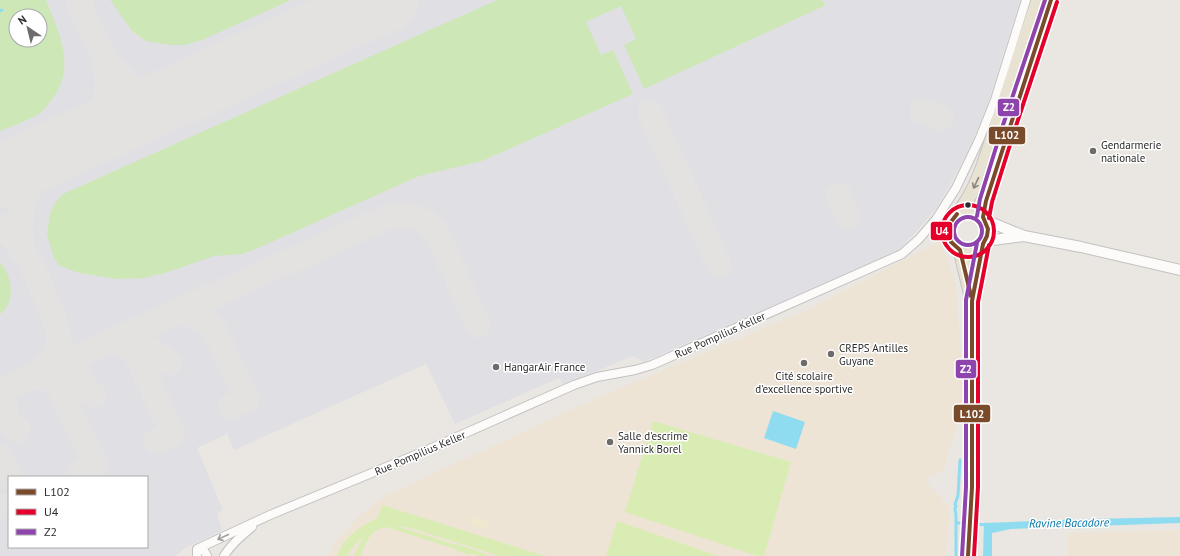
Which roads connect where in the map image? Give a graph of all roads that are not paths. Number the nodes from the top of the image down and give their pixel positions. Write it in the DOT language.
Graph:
graph roads {
  1 [pos="1026,0"];
  2 [pos="1038,0"];
  3 [pos="1051,0"];
  4 [pos="959,212"];
  5 [pos="984,219"];
  6 [pos="1024,236"];
  7 [pos="984,243"];
  8 [pos="960,250"];
  9 [pos="1180,270"];
  10 [pos="972,302"];
  11 [pos="270,515"];
  12 [pos="199,550"];
  13 [pos="207,556"];
  14 [pos="224,556"];
  15 [pos="968,556"];
  1 -- 11 [label="street, Rue Pompilius Keller"];
  2 -- 4 [label="main road, one-way"];
  3 -- 5 [label="main road"];
  4 -- 5 [label="main road"];
  4 -- 8 [label="main road"];
  5 -- 6 [label="street"];
  5 -- 7 [label="main road"];
  6 -- 7 [label="street"];
  6 -- 9 [label="street"];
  7 -- 8 [label="main road"];
  7 -- 10 [label="main road"];
  8 -- 10 [label="main road"];
  10 -- 15 [label="main road"];
  11 -- 12 [label="street, Rue Pompilius Keller, one-way"];
  11 -- 14 [label="street, Rue Pompilius Keller"];
  12 -- 13 [label="street"];
}
